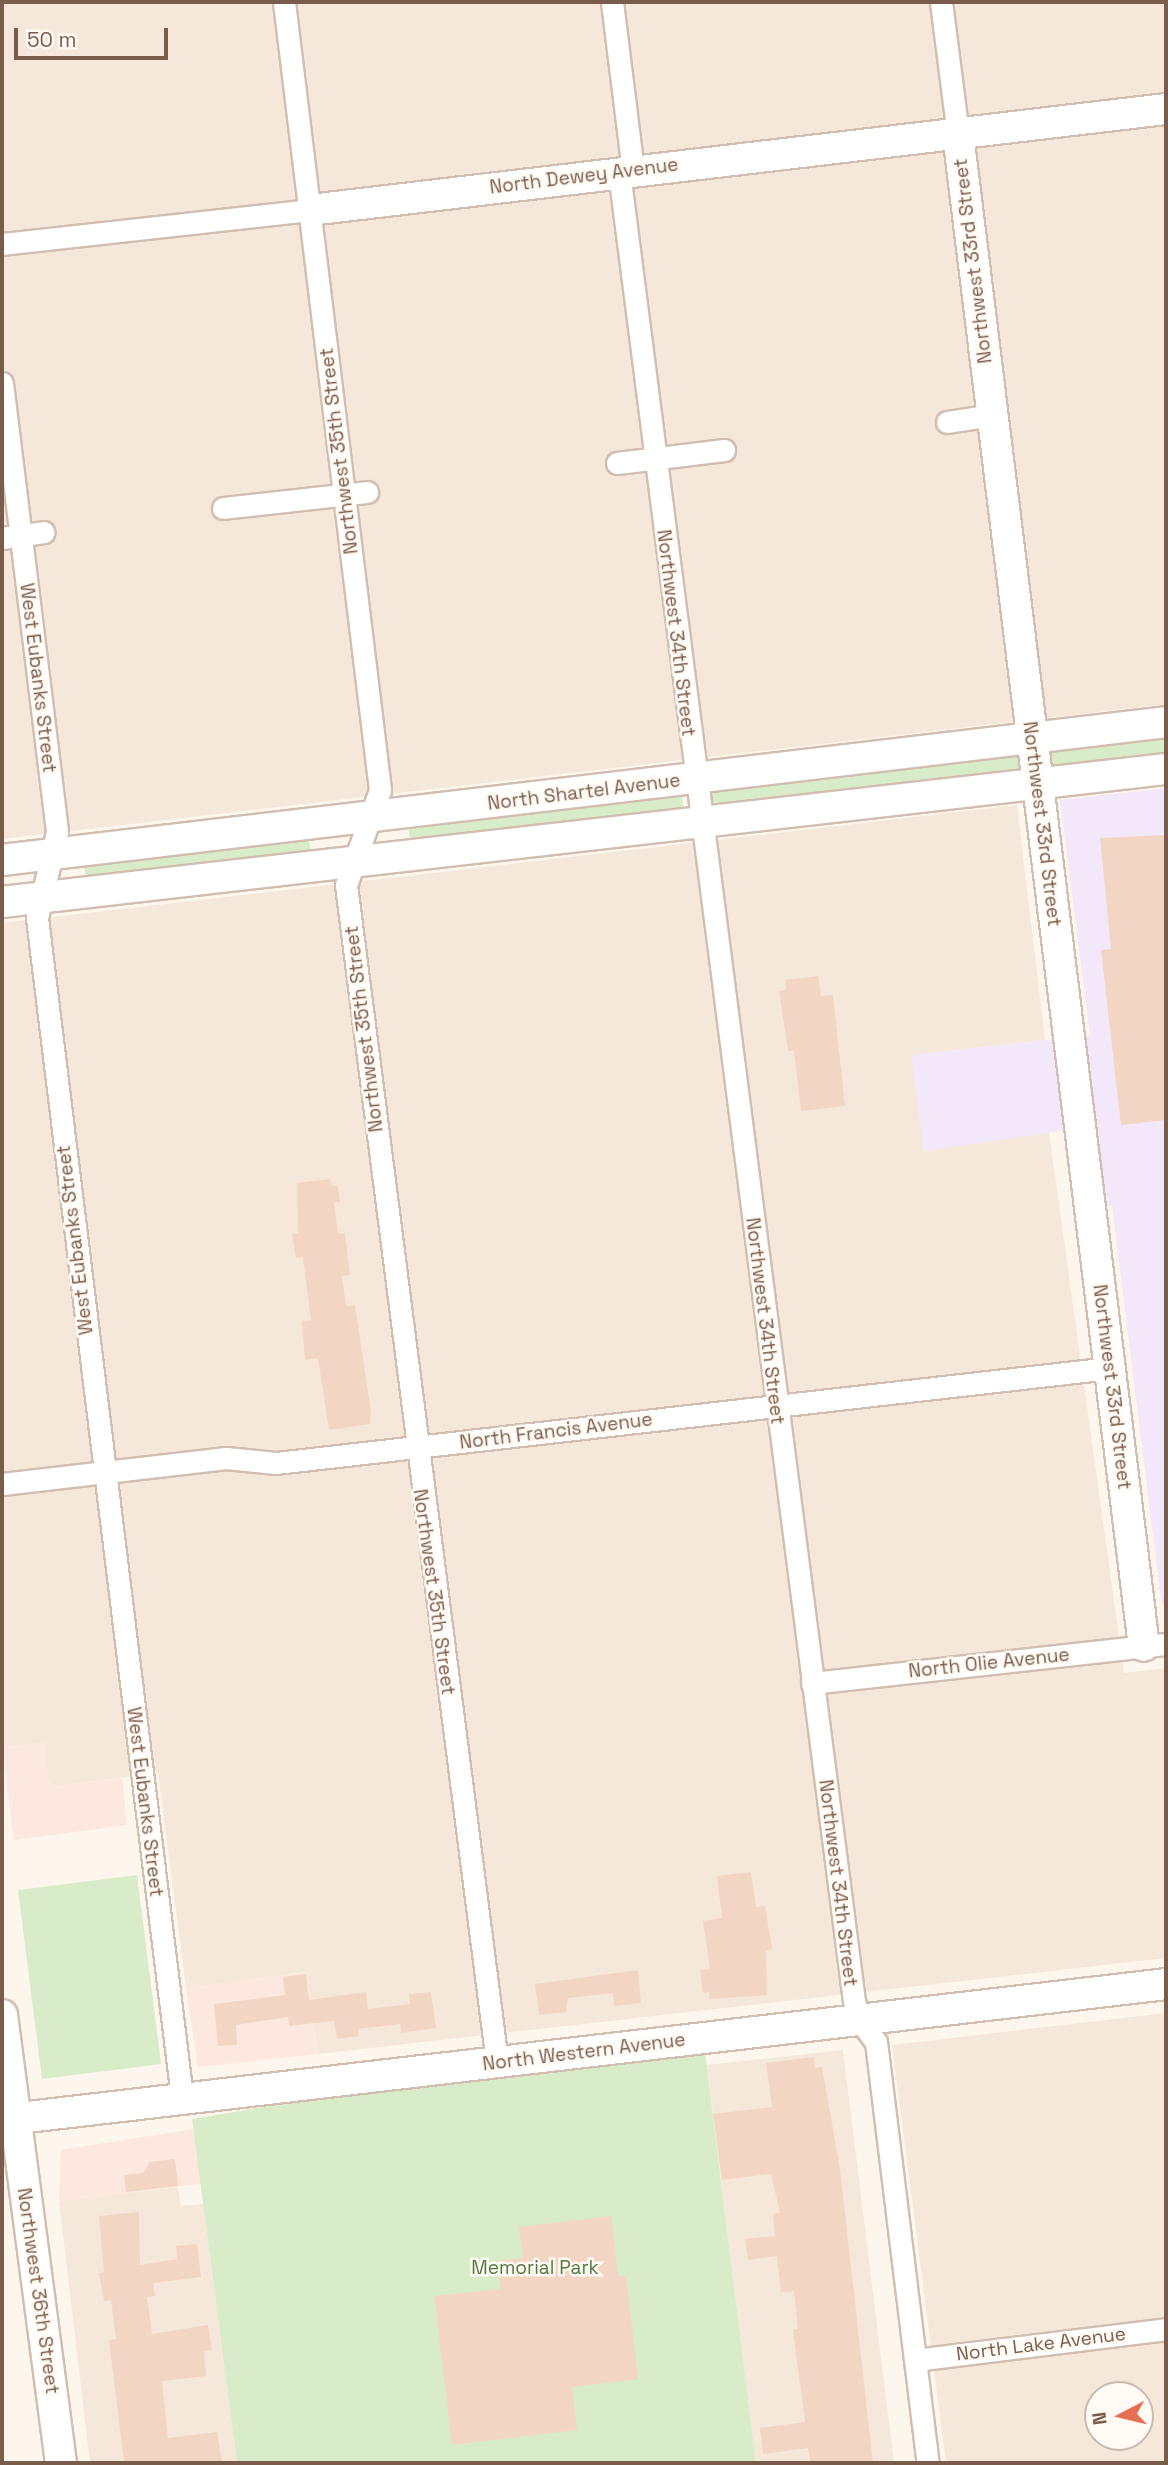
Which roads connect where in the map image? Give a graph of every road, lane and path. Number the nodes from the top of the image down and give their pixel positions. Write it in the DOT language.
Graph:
graph roads {
  1 [pos="284,2"];
  2 [pos="612,2"];
  3 [pos="941,2"];
  4 [pos="1166,108"];
  5 [pos="958,134"];
  6 [pos="626,171"];
  7 [pos="310,210"];
  8 [pos="2,244"];
  9 [pos="2,383"];
  10 [pos="992,415"];
  11 [pos="947,422"];
  12 [pos="724,450"];
  13 [pos="654,458"];
  14 [pos="617,463"];
  15 [pos="367,492"];
  16 [pos="344,495"];
  17 [pos="223,508"];
  18 [pos="44,532"];
  19 [pos="11,537"];
  20 [pos="1166,722"];
  21 [pos="1031,737"];
  22 [pos="1166,769"];
  23 [pos="694,778"];
  24 [pos="1037,784"];
  25 [pos="371,817"];
  26 [pos="699,823"];
  27 [pos="52,854"];
  28 [pos="2,860"];
  29 [pos="355,860"];
  30 [pos="41,898"];
  31 [pos="2,902"];
  32 [pos="1110,1368"];
  33 [pos="776,1404"];
  34 [pos="415,1448"];
  35 [pos="104,1473"];
  36 [pos="2,1483"];
  37 [pos="1155,1645"];
  38 [pos="812,1683"];
  39 [pos="1166,1984"];
  40 [pos="2,2015"];
  41 [pos="860,2021"];
  42 [pos="497,2062"];
  43 [pos="183,2097"];
  44 [pos="8,2119"];
  45 [pos="1166,2329"];
  46 [pos="915,2360"];
  47 [pos="61,2463"];
  48 [pos="928,2463"];
  1 -- 7 [label="street, Northwest 35th Street"];
  2 -- 6 [label="street, Northwest 34th Street"];
  3 -- 5 [label="street, Northwest 33rd Street"];
  4 -- 5 [label="street, North Dewey Avenue"];
  5 -- 6 [label="street, North Dewey Avenue"];
  5 -- 10 [label="street, Northwest 33rd Street"];
  6 -- 7 [label="street, North Dewey Avenue"];
  6 -- 13 [label="street, Northwest 34th Street"];
  7 -- 8 [label="street, North Dewey Avenue"];
  7 -- 16 [label="street, Northwest 35th Street"];
  9 -- 19 [label="street, West Eubanks Street"];
  10 -- 11 [label="street"];
  10 -- 21 [label="street, Northwest 33rd Street"];
  12 -- 13 [label="street"];
  13 -- 14 [label="street"];
  13 -- 23 [label="street, Northwest 34th Street"];
  15 -- 16 [label="street"];
  16 -- 17 [label="street"];
  16 -- 25 [label="street, Northwest 35th Street"];
  18 -- 19 [label="street"];
  19 -- 27 [label="street, West Eubanks Street"];
  20 -- 21 [label="street, North Shartel Avenue"];
  21 -- 23 [label="street, North Shartel Avenue"];
  21 -- 24 [label="street, Northwest 33rd Street"];
  22 -- 24 [label="street"];
  23 -- 25 [label="street, North Shartel Avenue"];
  23 -- 26 [label="street, Northwest 34th Street"];
  24 -- 26 [label="street"];
  24 -- 32 [label="street, Northwest 33rd Street"];
  25 -- 27 [label="street, North Shartel Avenue"];
  25 -- 29 [label="street, Northwest 35th Street"];
  26 -- 29 [label="street"];
  26 -- 33 [label="street, Northwest 34th Street"];
  27 -- 28 [label="street, North Shartel Avenue"];
  27 -- 30 [label="street, West Eubanks Street"];
  29 -- 30 [label="street"];
  29 -- 34 [label="street, Northwest 35th Street"];
  30 -- 31 [label="street"];
  30 -- 35 [label="street, West Eubanks Street"];
  32 -- 33 [label="street, North Francis Avenue"];
  32 -- 37 [label="street, Northwest 33rd Street"];
  33 -- 34 [label="street, North Francis Avenue"];
  33 -- 38 [label="street, Northwest 34th Street"];
  34 -- 35 [label="street, North Francis Avenue"];
  34 -- 42 [label="street, Northwest 35th Street"];
  35 -- 36 [label="street, North Francis Avenue"];
  35 -- 43 [label="street, West Eubanks Street"];
  37 -- 38 [label="street, North Olie Avenue"];
  38 -- 41 [label="street, Northwest 34th Street"];
  39 -- 41 [label="street, North Western Avenue"];
  40 -- 44 [label="street, Northwest 36th Street"];
  41 -- 42 [label="street, North Western Avenue"];
  41 -- 46 [label="street, Northwest 34th Street"];
  42 -- 43 [label="street, North Western Avenue"];
  43 -- 44 [label="street, North Western Avenue"];
  44 -- 47 [label="street, Northwest 36th Street"];
  45 -- 46 [label="street, North Lake Avenue"];
  46 -- 48 [label="street, Northwest 34th Street"];
}
